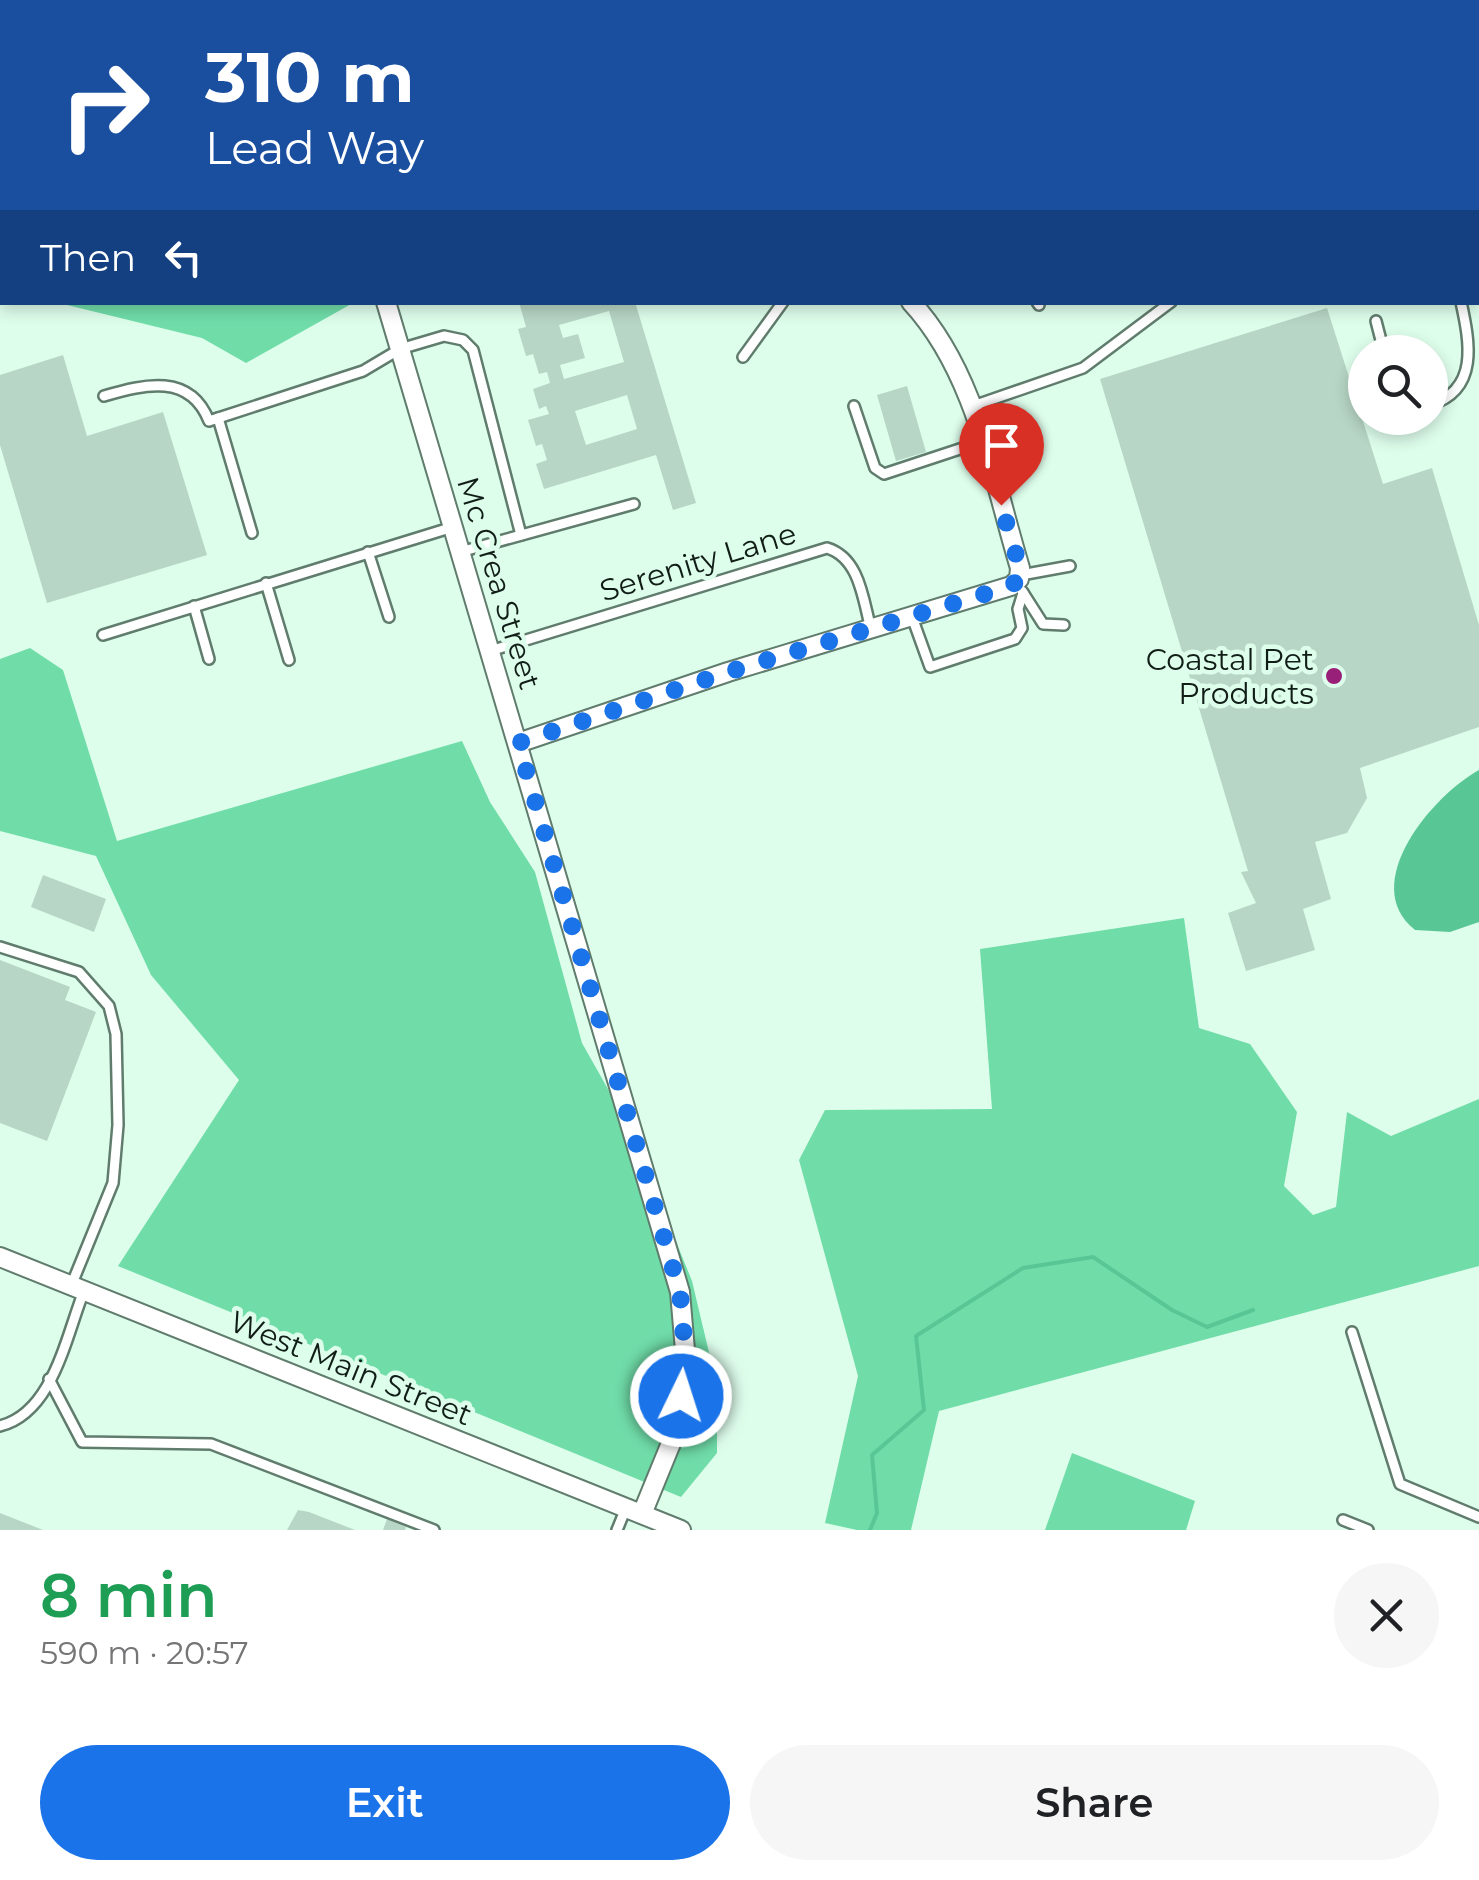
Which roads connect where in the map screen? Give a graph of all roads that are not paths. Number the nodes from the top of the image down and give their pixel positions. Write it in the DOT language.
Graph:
graph roads {
  1 [pos="387,305"];
  2 [pos="782,305"];
  3 [pos="913,305"];
  4 [pos="1167,305"];
  5 [pos="1462,305"];
  6 [pos="1376,321"];
  7 [pos="1380,335"];
  8 [pos="400,349"];
  9 [pos="743,357"];
  10 [pos="104,396"];
  11 [pos="1448,399"];
  12 [pos="854,406"];
  13 [pos="970,407"];
  14 [pos="218,418"];
  15 [pos="982,442"];
  16 [pos="634,504"];
  17 [pos="453,526"];
  18 [pos="252,532"];
  19 [pos="521,535"];
  20 [pos="368,552"];
  21 [pos="460,552"];
  22 [pos="1070,566"];
  23 [pos="266,583"];
  24 [pos="1021,583"];
  25 [pos="194,606"];
  26 [pos="912,616"];
  27 [pos="389,617"];
  28 [pos="1064,625"];
  29 [pos="871,629"];
  30 [pos="104,636"];
  31 [pos="490,651"];
  32 [pos="209,659"];
  33 [pos="289,660"];
  34 [pos="518,743"];
  35 [pos="0,947"];
  36 [pos="0,1257"];
  37 [pos="78,1288"];
  38 [pos="1352,1332"];
  39 [pos="50,1378"];
  40 [pos="0,1426"];
  41 [pos="634,1511"];
  42 [pos="1479,1518"];
  43 [pos="1343,1520"];
  44 [pos="434,1530"];
  45 [pos="618,1530"];
  46 [pos="681,1530"];
  47 [pos="1368,1530"];
  1 -- 8 [label="street, Mc Crea Street"];
  2 -- 9 [label="lane"];
  3 -- 13 [label="street"];
  4 -- 13 [label="lane"];
  5 -- 11 [label="lane"];
  6 -- 7 [label="lane"];
  8 -- 14 [label="lane"];
  8 -- 17 [label="street, Mc Crea Street"];
  8 -- 19 [label="lane"];
  10 -- 14 [label="lane"];
  12 -- 15 [label="lane"];
  13 -- 15 [label="street"];
  14 -- 18 [label="lane"];
  15 -- 24 [label="street"];
  16 -- 19 [label="lane"];
  17 -- 20 [label="lane"];
  17 -- 21 [label="street, Mc Crea Street"];
  19 -- 21 [label="lane"];
  20 -- 23 [label="lane"];
  20 -- 27 [label="lane"];
  21 -- 31 [label="street, Mc Crea Street"];
  22 -- 24 [label="lane"];
  23 -- 25 [label="lane"];
  23 -- 33 [label="lane"];
  24 -- 26 [label="street"];
  24 -- 26 [label="lane"];
  24 -- 28 [label="lane"];
  25 -- 30 [label="lane"];
  25 -- 32 [label="lane"];
  26 -- 29 [label="street"];
  29 -- 31 [label="lane, Serenity Lane"];
  29 -- 34 [label="street"];
  31 -- 34 [label="street, Mc Crea Street"];
  34 -- 41 [label="street, Mc Crea Street"];
  35 -- 37 [label="lane"];
  36 -- 37 [label="street, West Main Street"];
  37 -- 39 [label="lane"];
  37 -- 41 [label="street, West Main Street"];
  38 -- 42 [label="lane"];
  39 -- 40 [label="lane"];
  39 -- 44 [label="lane"];
  41 -- 45 [label="lane"];
  41 -- 46 [label="street, West Main Street"];
  43 -- 47 [label="lane"];
}
